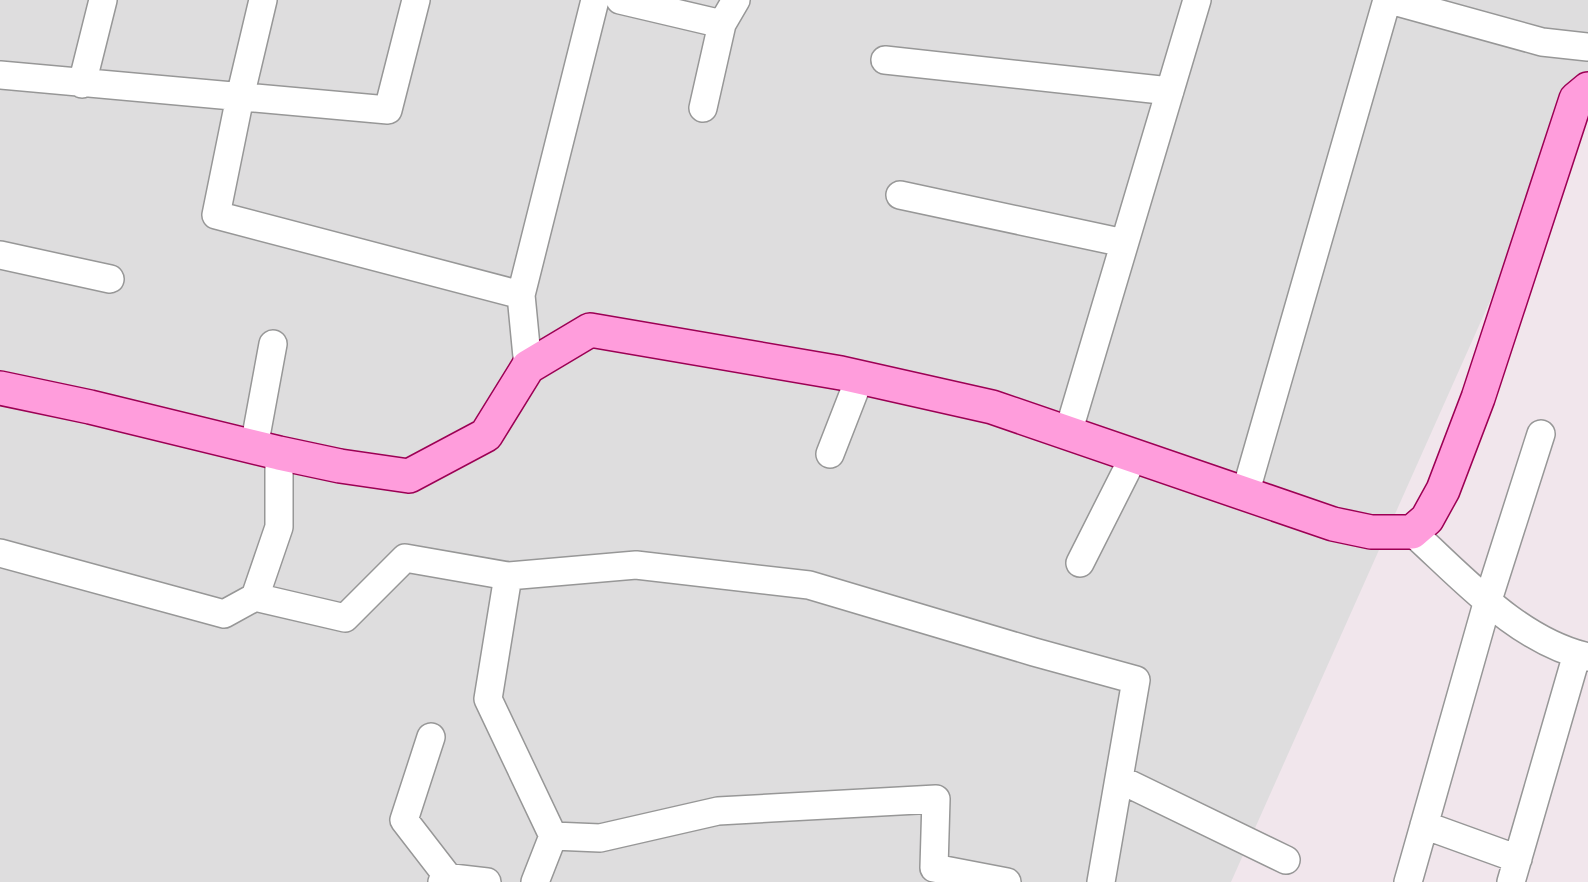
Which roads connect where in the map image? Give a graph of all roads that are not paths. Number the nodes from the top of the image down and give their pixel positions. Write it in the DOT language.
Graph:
graph roads {
  1 [pos="103,0"];
  2 [pos="263,0"];
  3 [pos="416,0"];
  4 [pos="595,0"];
  5 [pos="620,0"];
  6 [pos="736,0"];
  7 [pos="1197,0"];
  8 [pos="1388,0"];
  9 [pos="722,24"];
  10 [pos="1588,47"];
  11 [pos="885,60"];
  12 [pos="0,75"];
  13 [pos="82,84"];
  14 [pos="1588,88"];
  15 [pos="1170,91"];
  16 [pos="240,98"];
  17 [pos="703,108"];
  18 [pos="900,195"];
  19 [pos="1124,243"];
  20 [pos="0,255"];
  21 [pos="110,279"];
  22 [pos="521,295"];
  23 [pos="273,344"];
  24 [pos="528,367"];
  25 [pos="860,377"];
  26 [pos="0,388"];
  27 [pos="1068,433"];
  28 [pos="1541,435"];
  29 [pos="266,450"];
  30 [pos="830,453"];
  31 [pos="1134,456"];
  32 [pos="1245,494"];
  33 [pos="1412,532"];
  34 [pos="0,553"];
  35 [pos="1080,563"];
  36 [pos="508,576"];
  37 [pos="255,597"];
  38 [pos="1488,600"];
  39 [pos="1582,656"];
  40 [pos="432,737"];
  41 [pos="1119,779"];
  42 [pos="1424,825"];
  43 [pos="553,836"];
  44 [pos="1286,860"];
  45 [pos="1514,871"];
  46 [pos="445,880"];
  47 [pos="487,882"];
  48 [pos="535,882"];
  49 [pos="1007,882"];
  50 [pos="1101,882"];
  51 [pos="1407,882"];
  1 -- 13 [label="street"];
  2 -- 16 [label="street"];
  3 -- 16 [label="street"];
  4 -- 22 [label="street"];
  5 -- 9 [label="street"];
  6 -- 9 [label="street"];
  7 -- 15 [label="street"];
  8 -- 10 [label="street"];
  8 -- 32 [label="street"];
  9 -- 17 [label="street"];
  11 -- 15 [label="street"];
  12 -- 13 [label="street"];
  13 -- 16 [label="street"];
  14 -- 33 [label="main road"];
  15 -- 19 [label="street"];
  16 -- 22 [label="street"];
  18 -- 19 [label="street"];
  19 -- 27 [label="street"];
  20 -- 21 [label="street"];
  22 -- 24 [label="street"];
  23 -- 29 [label="street"];
  24 -- 25 [label="main road"];
  24 -- 29 [label="main road"];
  25 -- 27 [label="main road"];
  25 -- 30 [label="street"];
  26 -- 29 [label="main road"];
  27 -- 31 [label="main road"];
  28 -- 38 [label="street"];
  29 -- 37 [label="street"];
  31 -- 32 [label="main road"];
  31 -- 35 [label="street"];
  32 -- 33 [label="main road"];
  33 -- 38 [label="street"];
  34 -- 37 [label="street"];
  36 -- 37 [label="street"];
  36 -- 41 [label="street"];
  36 -- 43 [label="street"];
  38 -- 39 [label="street"];
  38 -- 42 [label="street"];
  39 -- 45 [label="street"];
  40 -- 46 [label="street"];
  41 -- 44 [label="street"];
  41 -- 50 [label="street"];
  42 -- 45 [label="street"];
  42 -- 51 [label="street"];
  43 -- 48 [label="street"];
  43 -- 49 [label="street"];
  46 -- 47 [label="street"];
}
